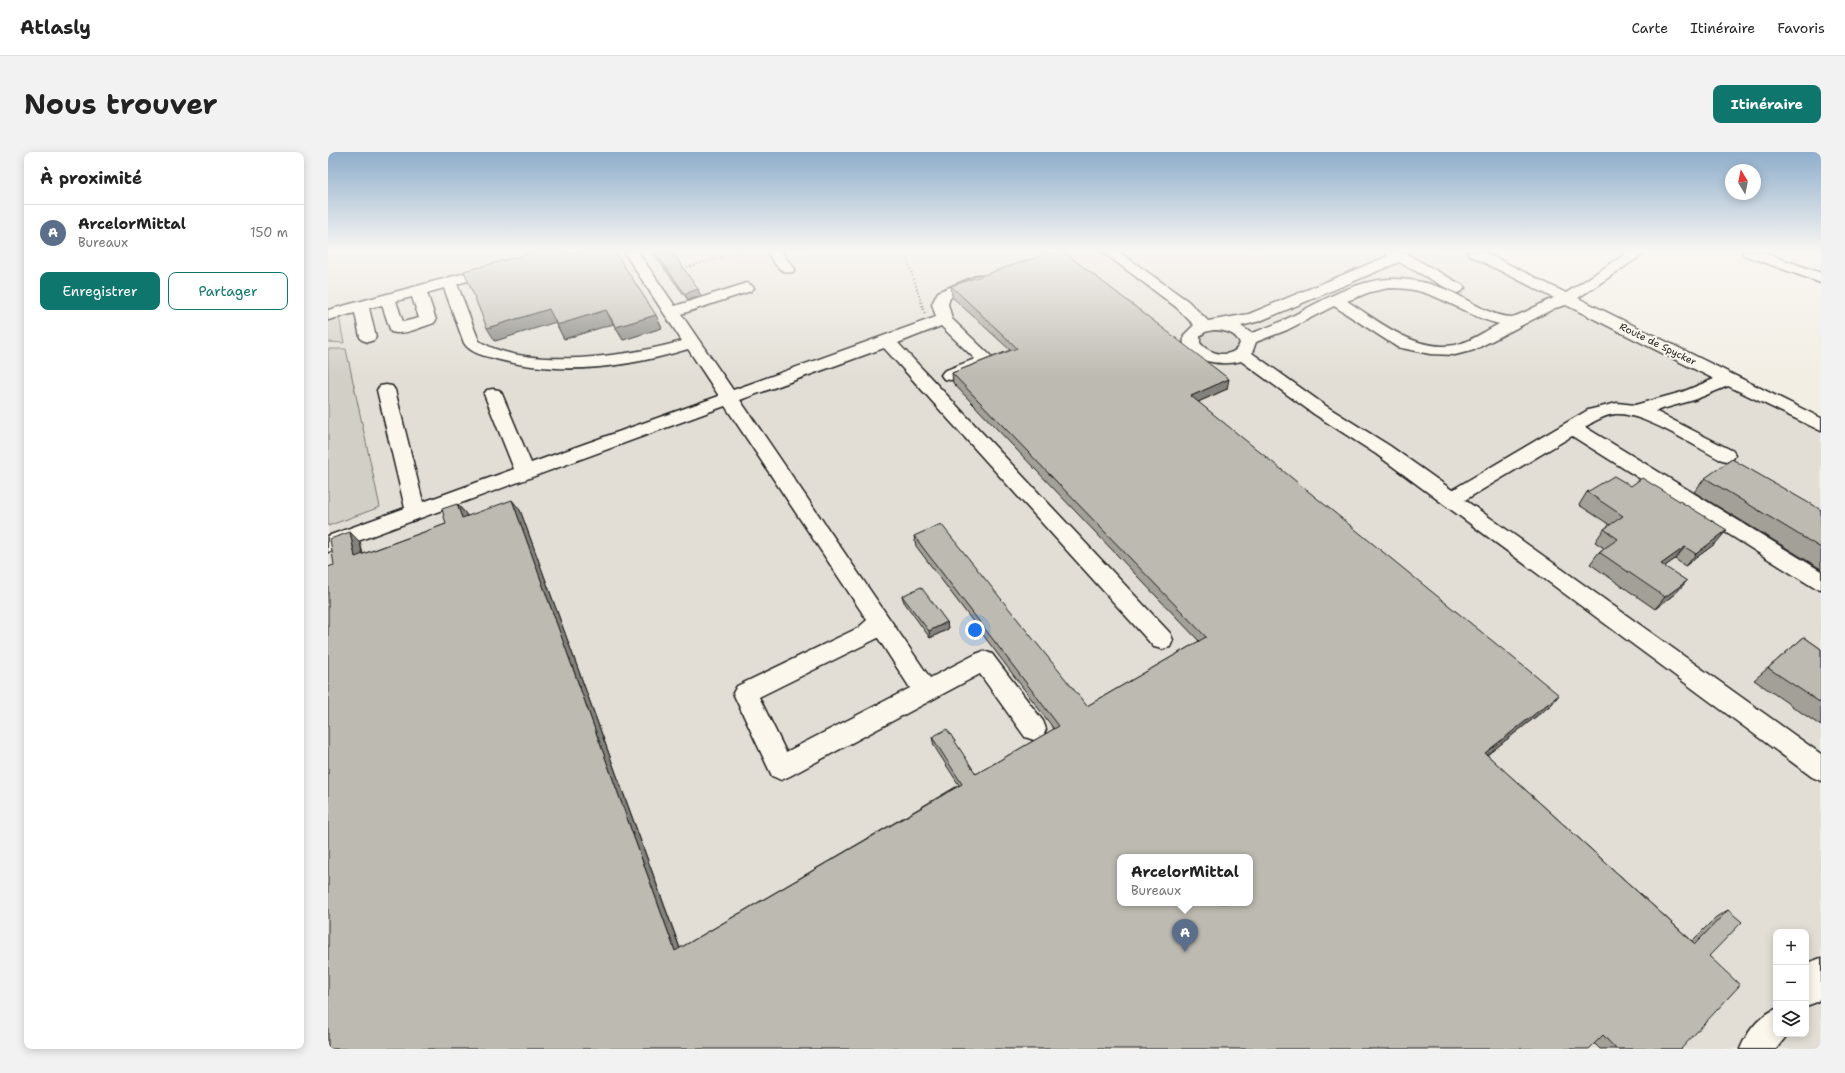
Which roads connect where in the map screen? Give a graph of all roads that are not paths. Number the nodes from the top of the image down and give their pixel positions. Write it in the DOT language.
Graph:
graph roads {
  1 [pos="405,294"];
  2 [pos="419,294"];
  3 [pos="453,294"];
  4 [pos="659,294"];
  5 [pos="728,294"];
  6 [pos="943,294"];
  7 [pos="1168,294"];
  8 [pos="1308,294"];
  9 [pos="1350,294"];
  10 [pos="1443,294"];
  11 [pos="1468,294"];
  12 [pos="1557,294"];
  13 [pos="1575,294"];
  14 [pos="388,299"];
  15 [pos="1567,299"];
  16 [pos="1335,300"];
  17 [pos="361,306"];
  18 [pos="671,312"];
  19 [pos="328,315"];
  20 [pos="1254,318"];
  21 [pos="1296,321"];
  22 [pos="936,323"];
  23 [pos="1524,325"];
  24 [pos="1221,326"];
  25 [pos="1205,327"];
  26 [pos="368,337"];
  27 [pos="887,340"];
  28 [pos="692,343"];
  29 [pos="1244,343"];
  30 [pos="950,375"];
  31 [pos="1729,379"];
  32 [pos="386,390"];
  33 [pos="493,394"];
  34 [pos="729,398"];
  35 [pos="1637,410"];
  36 [pos="1821,425"];
  37 [pos="1571,427"];
  38 [pos="1726,455"];
  39 [pos="525,473"];
  40 [pos="1450,500"];
  41 [pos="416,512"];
  42 [pos="328,544"];
  43 [pos="1821,581"];
  44 [pos="879,620"];
  45 [pos="1162,640"];
  46 [pos="926,692"];
  47 [pos="1034,729"];
  48 [pos="1821,769"];
  49 [pos="1821,974"];
  50 [pos="1809,988"];
  51 [pos="1773,1029"];
  52 [pos="1756,1049"];
  1 -- 14 [label="street"];
  2 -- 14 [label="street"];
  3 -- 28 [label="street"];
  4 -- 18 [label="street"];
  5 -- 18 [label="street"];
  6 -- 22 [label="street"];
  7 -- 25 [label="street"];
  8 -- 20 [label="street"];
  9 -- 16 [label="street"];
  10 -- 23 [label="street"];
  11 -- 23 [label="street"];
  12 -- 15 [label="street, Route de Spycker"];
  13 -- 15 [label="street"];
  14 -- 17 [label="street"];
  15 -- 23 [label="street"];
  15 -- 31 [label="street, Route de Spycker"];
  16 -- 21 [label="street"];
  16 -- 23 [label="street"];
  17 -- 19 [label="street"];
  17 -- 26 [label="street"];
  18 -- 28 [label="street"];
  20 -- 24 [label="street"];
  20 -- 29 [label="street"];
  21 -- 23 [label="street"];
  21 -- 29 [label="street"];
  22 -- 27 [label="street"];
  22 -- 30 [label="street"];
  24 -- 25 [label="street"];
  24 -- 29 [label="street"];
  25 -- 29 [label="street"];
  27 -- 34 [label="street"];
  27 -- 45 [label="street"];
  28 -- 34 [label="street"];
  29 -- 40 [label="street"];
  31 -- 35 [label="street"];
  31 -- 36 [label="street, Route de Spycker"];
  32 -- 41 [label="street"];
  33 -- 39 [label="street"];
  34 -- 39 [label="street"];
  34 -- 44 [label="street"];
  35 -- 37 [label="street"];
  35 -- 38 [label="street"];
  37 -- 40 [label="street"];
  37 -- 43 [label="street"];
  39 -- 41 [label="street"];
  40 -- 48 [label="street"];
  41 -- 42 [label="street"];
  44 -- 46 [label="street"];
  44 -- 46 [label="street"];
  46 -- 47 [label="street"];
  49 -- 50 [label="street"];
  51 -- 52 [label="street"];
}
